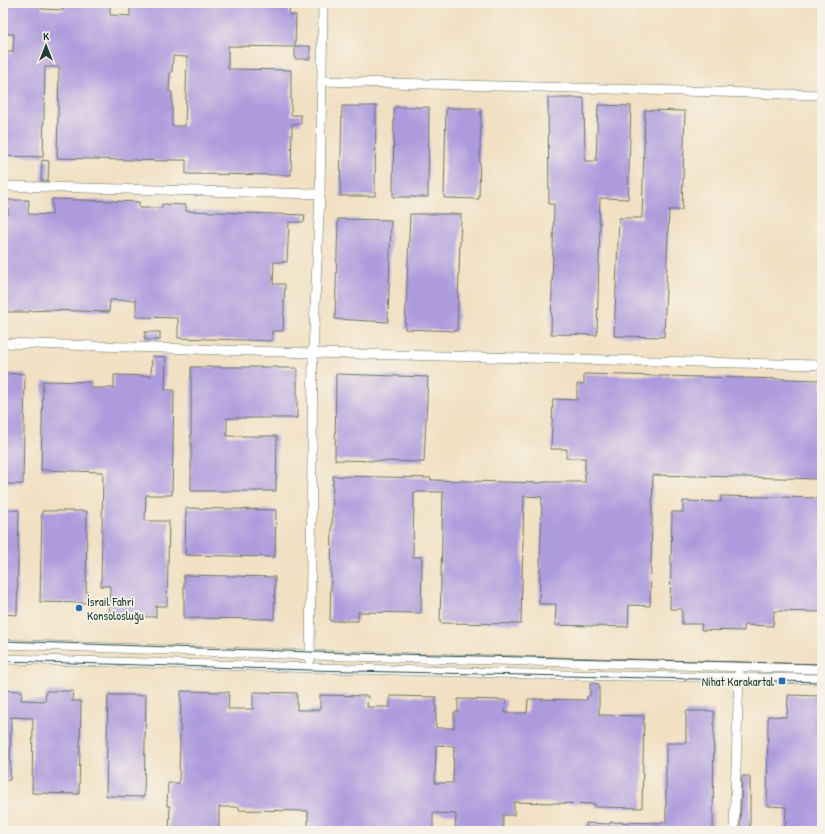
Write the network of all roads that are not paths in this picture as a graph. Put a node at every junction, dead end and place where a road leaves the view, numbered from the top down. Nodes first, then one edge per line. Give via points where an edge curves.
1 (323, 3) edge
2 (322, 81) junction
3 (822, 95) edge
4 (3, 186) edge
5 (320, 194) junction
6 (3, 343) edge
7 (313, 353) junction
8 (822, 365) edge
9 (3, 644) edge
10 (310, 655) junction
11 (3, 659) edge
12 (310, 667) junction
13 (739, 667) junction
14 (822, 669) edge
15 (739, 677) junction
16 (822, 679) edge
17 (734, 831) edge

1 - 2 street
2 - 3 street
2 - 5 street
4 - 5 street
5 - 7 street
6 - 7 street
7 - 8 street
7 - 10 street
9 - 10 street
10 - 12 street
10 - 13 street
11 - 12 street
12 - 15 street via 564,675
13 - 14 street
13 - 15 street
15 - 16 street
15 - 17 street

